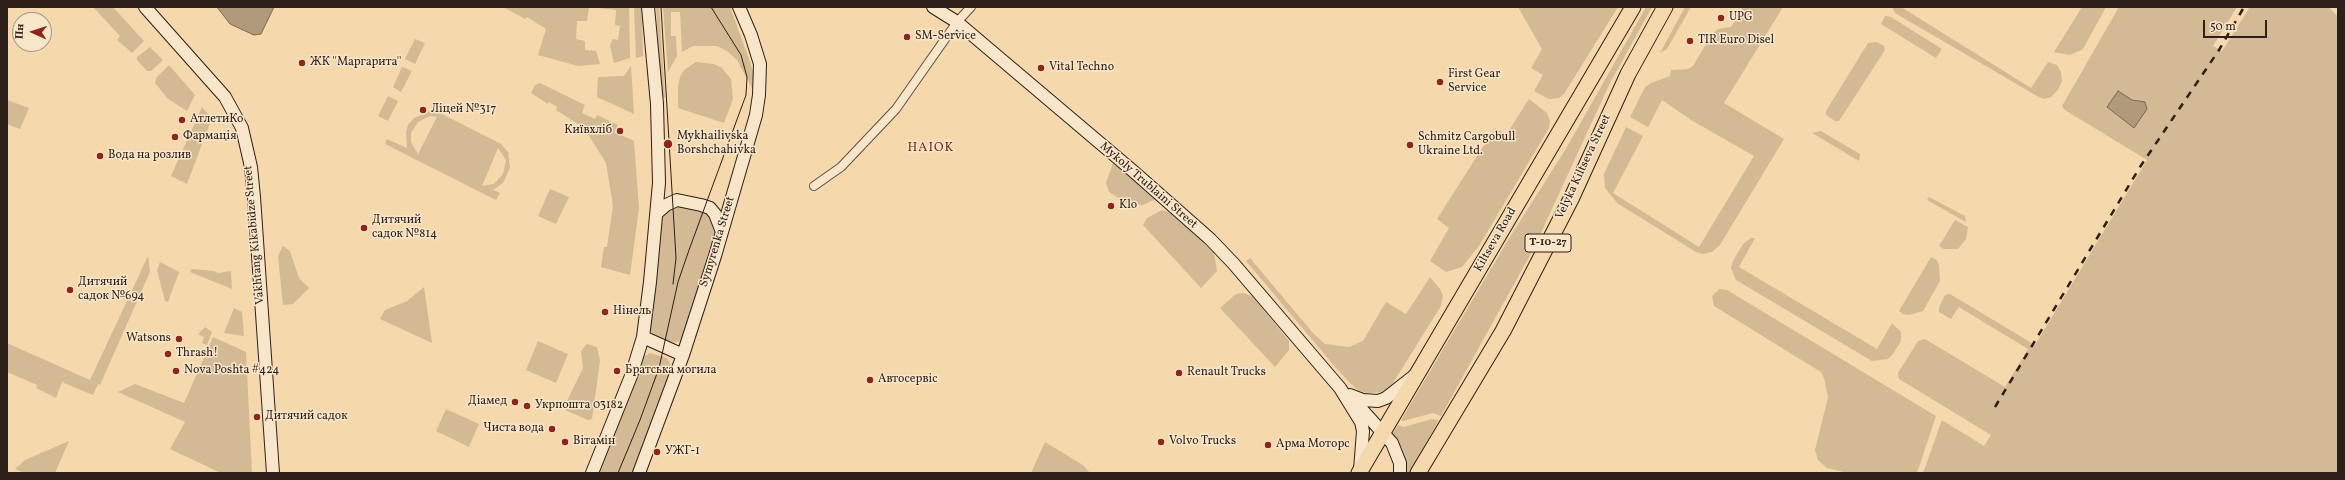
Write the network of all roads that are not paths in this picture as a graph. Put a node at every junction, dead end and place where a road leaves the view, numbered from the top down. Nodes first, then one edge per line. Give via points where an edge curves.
1 (145, 7) edge
2 (739, 7) edge
3 (933, 7) edge
4 (971, 7) edge
5 (1633, 7) edge
6 (1665, 7) edge
7 (649, 8) edge
8 (957, 22) junction
9 (814, 186) dead end
10 (658, 212) junction
11 (722, 232) junction
12 (643, 337) junction
13 (683, 355) junction
14 (1417, 374) junction
15 (1345, 392) junction
16 (1382, 433) junction
17 (1359, 472) edge
18 (273, 473) edge
19 (592, 473) edge
20 (639, 473) edge
21 (1400, 473) edge
22 (1418, 473) edge

1 - 18 street, Vakhtang Kikabidze Street via 225,97 242,128 251,167 254,197
2 - 11 street, Symyrenka Street via 760,64 759,95 753,125
3 - 8 street, Mykoly Trublaini Street
4 - 8 street
5 - 14 highway, Kiltseva Road
6 - 22 highway, Velyka Kiltseva Street / Т-10-27 via 1625,80 1572,197 1506,324
7 - 10 street via 658,134
8 - 9 street via 896,109 841,166
8 - 15 street, Mykoly Trublaini Street via 1133,170 1210,239
10 - 11 street via 673,201 696,203 713,211
10 - 12 street
11 - 13 street, Symyrenka Street
12 - 13 street
12 - 19 street via 631,376
13 - 20 street, Symyrenka Street
14 - 15 street via 1386,398 1378,401 1363,400
14 - 16 highway, Kiltseva Road
15 - 16 street
15 - 17 street, Mykoly Trublaini Street via 1363,431
16 - 17 highway, Kiltseva Road
16 - 21 street via 1392,443 1397,454

